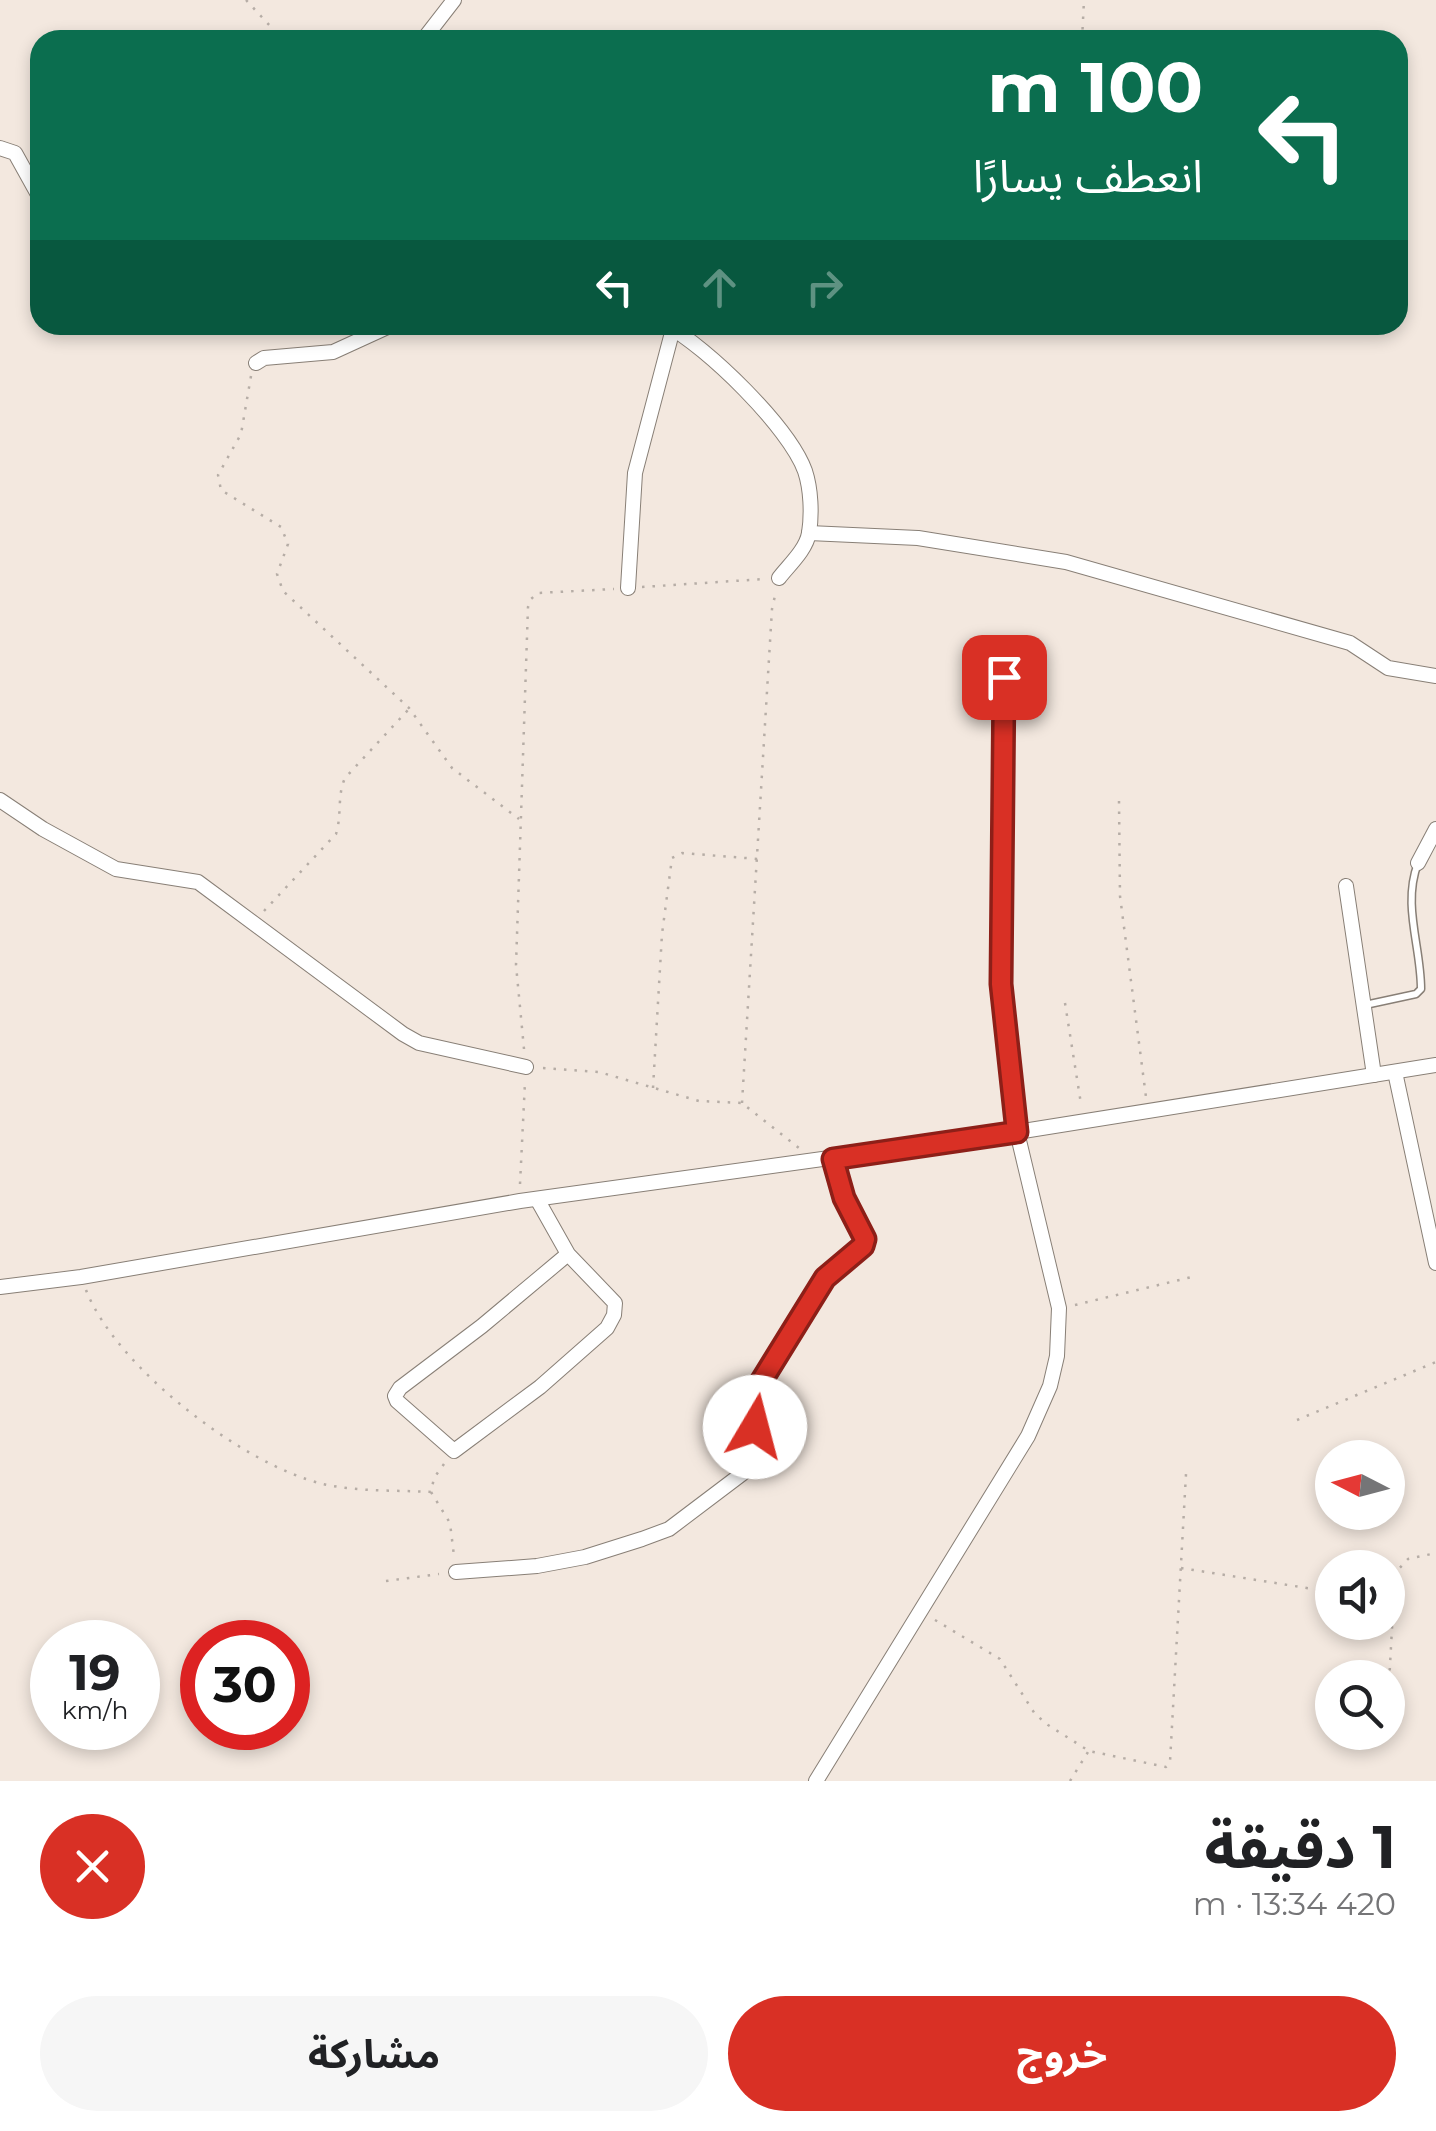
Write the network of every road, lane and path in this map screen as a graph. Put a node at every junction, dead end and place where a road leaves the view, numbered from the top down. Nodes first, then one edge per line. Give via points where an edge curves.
1 (246, 0) edge
2 (454, 0) edge
3 (1084, 0) edge
4 (274, 30) edge
5 (432, 30) edge
6 (1082, 30) edge
7 (0, 148) edge
8 (30, 180) edge
9 (370, 335) edge
10 (669, 335) edge
11 (682, 335) edge
12 (256, 363) joint
13 (809, 532) junction
14 (779, 578) junction
15 (628, 588) junction
16 (1436, 676) edge
17 (1004, 677) dead end
18 (409, 708) junction
19 (0, 800) edge
20 (1120, 801) dead end
21 (520, 820) junction
22 (1436, 829) edge
23 (758, 859) junction
24 (1418, 863) joint
25 (1346, 886) dead end
26 (252, 923) junction
27 (1065, 1003) dead end
28 (1364, 1005) junction
29 (1436, 1065) edge
30 (526, 1067) junction
31 (1395, 1072) junction
32 (1374, 1075) junction
33 (652, 1088) junction
34 (742, 1103) junction
35 (1148, 1109) junction
36 (1084, 1120) junction
37 (1017, 1132) junction
38 (833, 1159) junction
39 (812, 1162) junction
40 (536, 1199) junction
41 (520, 1201) junction
42 (568, 1254) junction
43 (1436, 1263) edge
44 (1196, 1276) dead end
45 (81, 1277) junction
46 (0, 1287) edge
47 (1059, 1308) junction
48 (1436, 1362) edge
49 (1297, 1420) dead end
50 (454, 1452) junction
51 (1186, 1474) dead end
52 (431, 1492) junction
53 (1436, 1554) edge
54 (1180, 1567) junction
55 (456, 1572) junction
56 (386, 1581) dead end
57 (1315, 1589) edge
58 (921, 1612) junction
59 (1391, 1660) edge
60 (1089, 1751) junction
61 (816, 1781) edge
62 (1070, 1781) edge

1 - 4 path
2 - 5 street
3 - 6 path
7 - 8 street via 15,153
9 - 12 street via 333,352
10 - 15 street via 635,473
11 - 13 street via 789,443 810,496
12 - 18 path via 241,434 218,482 231,499 281,528 288,544 276,574 283,591
13 - 14 street
13 - 16 street via 918,538 1066,562 1350,643 1402,673
14 - 15 path
14 - 23 path
15 - 21 path via 530,599
17 - 37 street via 1001,984
18 - 21 path via 452,768
18 - 26 path via 345,778 336,834
19 - 26 street via 116,869 198,882
20 - 35 path via 1120,896
21 - 30 path via 516,965
22 - 24 street
23 - 33 path via 682,853 672,858
23 - 34 path
24 - 28 lane via 1411,888 1421,989
25 - 28 street
26 - 30 street via 420,1043
27 - 36 path
28 - 32 street
29 - 31 street
30 - 33 path via 599,1072
30 - 41 path
31 - 32 street
31 - 43 street
32 - 35 street
33 - 34 path via 699,1101
34 - 39 path
35 - 36 street
36 - 37 street
37 - 38 street
37 - 47 street
38 - 39 street
38 - 55 street via 865,1239 825,1278 752,1398 760,1456 752,1467 669,1529 569,1560
39 - 40 street
40 - 41 street
40 - 42 street
41 - 45 street
42 - 50 street via 615,1302 607,1328
42 - 50 street via 395,1396
44 - 47 path
45 - 46 street
45 - 52 path via 114,1341 247,1453 325,1484
47 - 58 street via 1050,1386 1028,1436
48 - 49 path
50 - 52 path
51 - 54 path
52 - 55 path via 450,1522
53 - 59 path via 1408,1558 1396,1573
54 - 57 path
54 - 60 path via 1170,1762 1159,1768
55 - 56 path
58 - 60 path via 1000,1658 1035,1714
58 - 61 street
60 - 62 path

